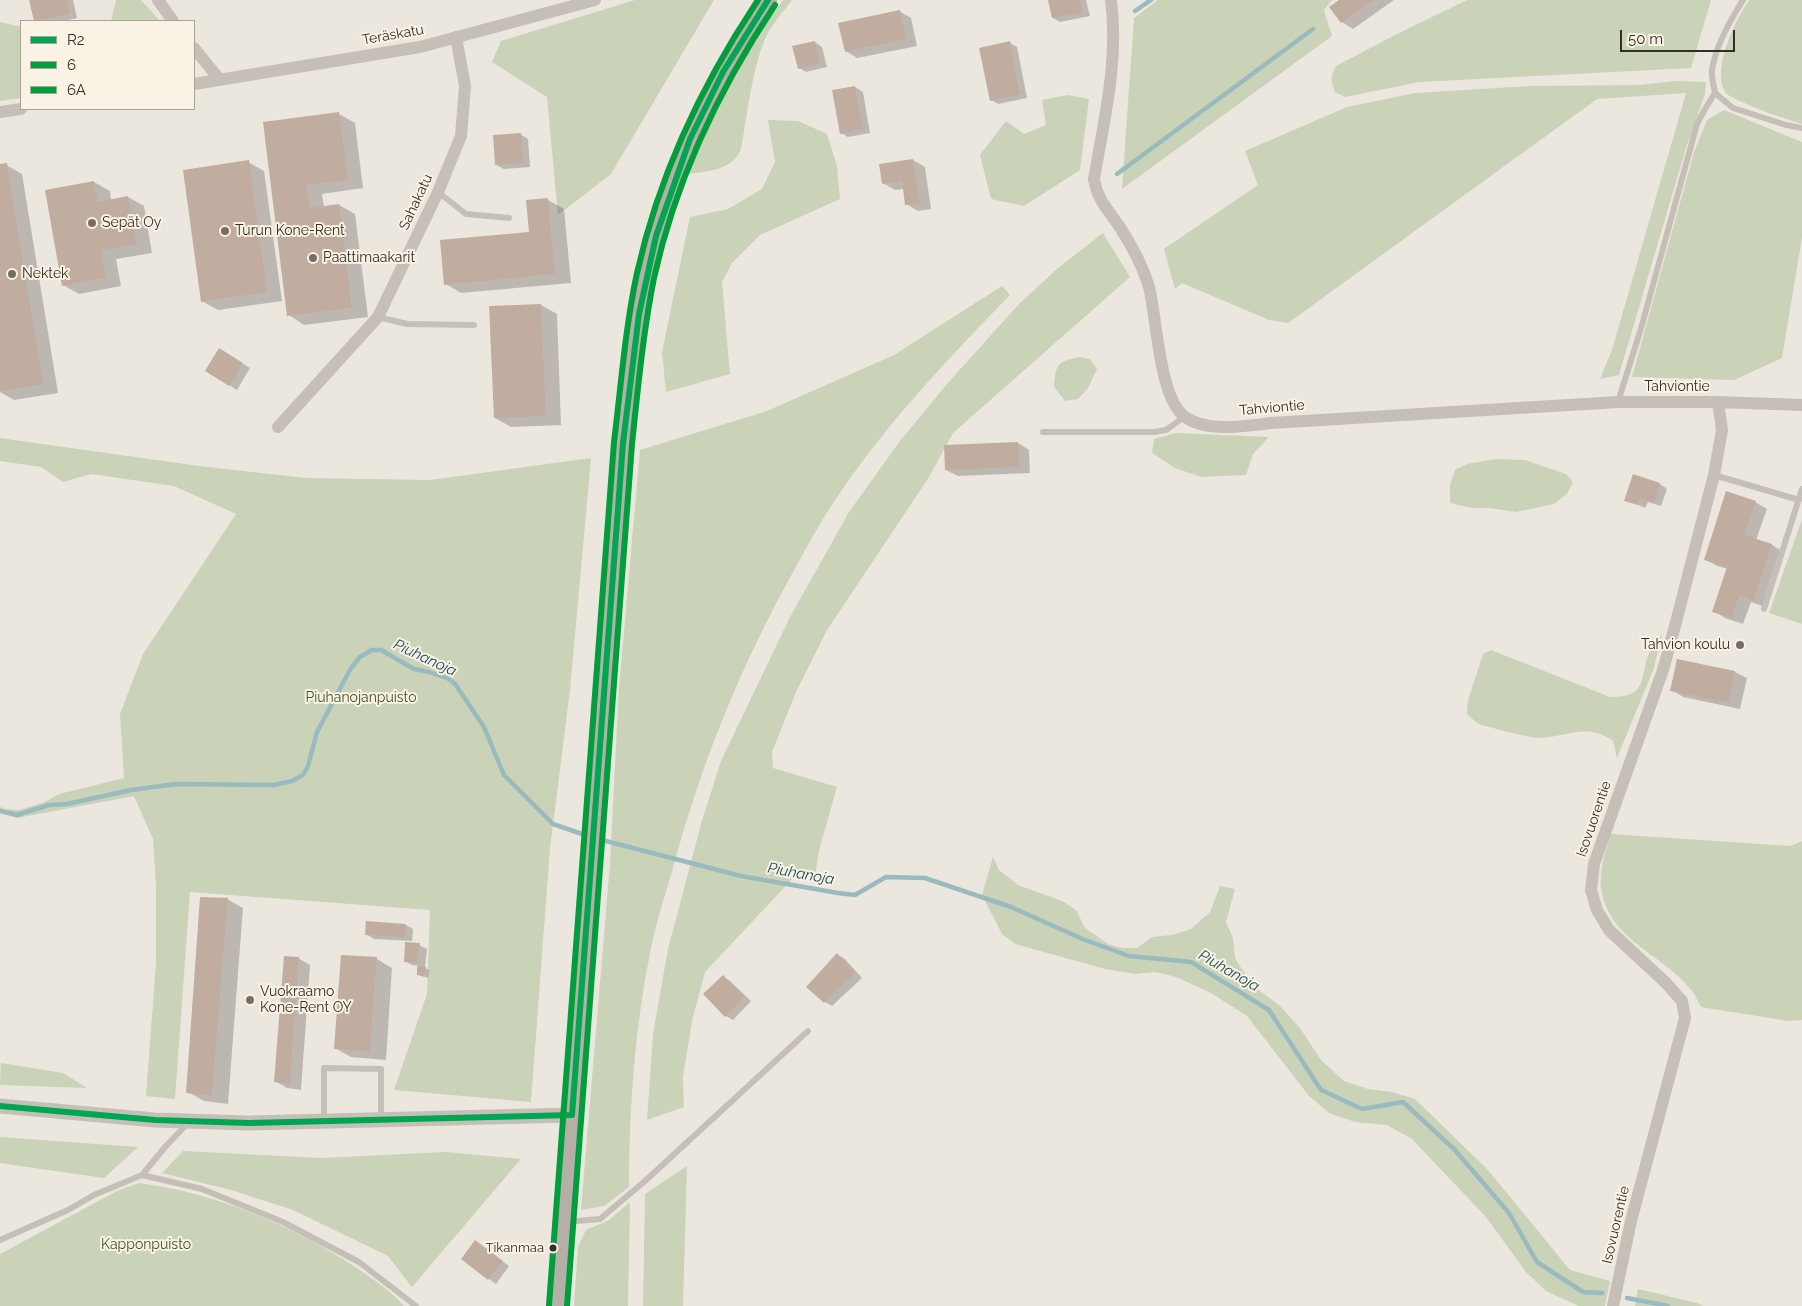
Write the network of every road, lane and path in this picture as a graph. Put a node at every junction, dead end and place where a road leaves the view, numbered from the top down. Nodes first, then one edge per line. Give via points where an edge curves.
1 (158, 0) edge
2 (595, 0) edge
3 (768, 0) edge
4 (1111, 0) edge
5 (1743, 0) edge
6 (172, 20) edge
7 (456, 37) junction
8 (195, 49) edge
9 (220, 80) junction
10 (195, 84) edge
11 (1715, 93) junction
12 (20, 109) edge
13 (0, 112) edge
14 (1802, 128) edge
15 (438, 192) junction
16 (509, 218) dead end
17 (378, 317) junction
18 (474, 325) dead end
19 (1618, 402) junction
20 (1718, 402) junction
21 (1802, 405) edge
22 (1184, 417) junction
23 (278, 427) dead end
24 (1043, 432) dead end
25 (1714, 475) junction
26 (1802, 488) edge
27 (1799, 500) junction
28 (1764, 609) dead end
29 (808, 1031) dead end
30 (0, 1106) edge
31 (572, 1115) junction
32 (192, 1120) junction
33 (381, 1120) junction
34 (324, 1121) junction
35 (142, 1175) junction
36 (564, 1222) junction
37 (0, 1240) edge
38 (416, 1306) edge
39 (558, 1306) edge
40 (1613, 1306) edge

1 - 6 street
2 - 7 street, Teräskatu
3 - 31 main road via 723,72 690,138 664,210 639,314 623,444
4 - 22 street via 1114,47 1095,187 1135,252 1148,286 1165,382
5 - 11 lane via 1716,54 1712,71
7 - 9 street, Teräskatu via 420,47
7 - 15 street, Sahakatu via 465,86 461,136
8 - 9 street
9 - 10 street, Teräskatu
11 - 14 lane via 1733,108
11 - 19 lane via 1697,124
12 - 13 street
15 - 16 lane via 466,214
15 - 17 street, Sahakatu
17 - 18 lane via 407,324
17 - 23 street, Sahakatu
19 - 20 street, Tahviontie
19 - 22 street, Tahviontie via 1236,427 1207,425
20 - 21 street, Tahviontie
20 - 25 street, Isovuorentie via 1722,430
22 - 24 lane via 1166,430 1154,432
25 - 27 lane
25 - 40 street, Isovuorentie via 1663,670 1594,864 1592,890 1597,910 1609,930 1682,1001 1685,1018 1631,1221
26 - 27 lane
27 - 28 lane
29 - 36 lane via 600,1219
30 - 32 street via 155,1120
31 - 33 street
31 - 36 main road
32 - 34 street via 248,1123
32 - 35 lane
33 - 34 street
33 - 34 lane via 381,1069 324,1068
35 - 37 lane
35 - 38 lane via 202,1190 283,1222 359,1262
36 - 39 main road

